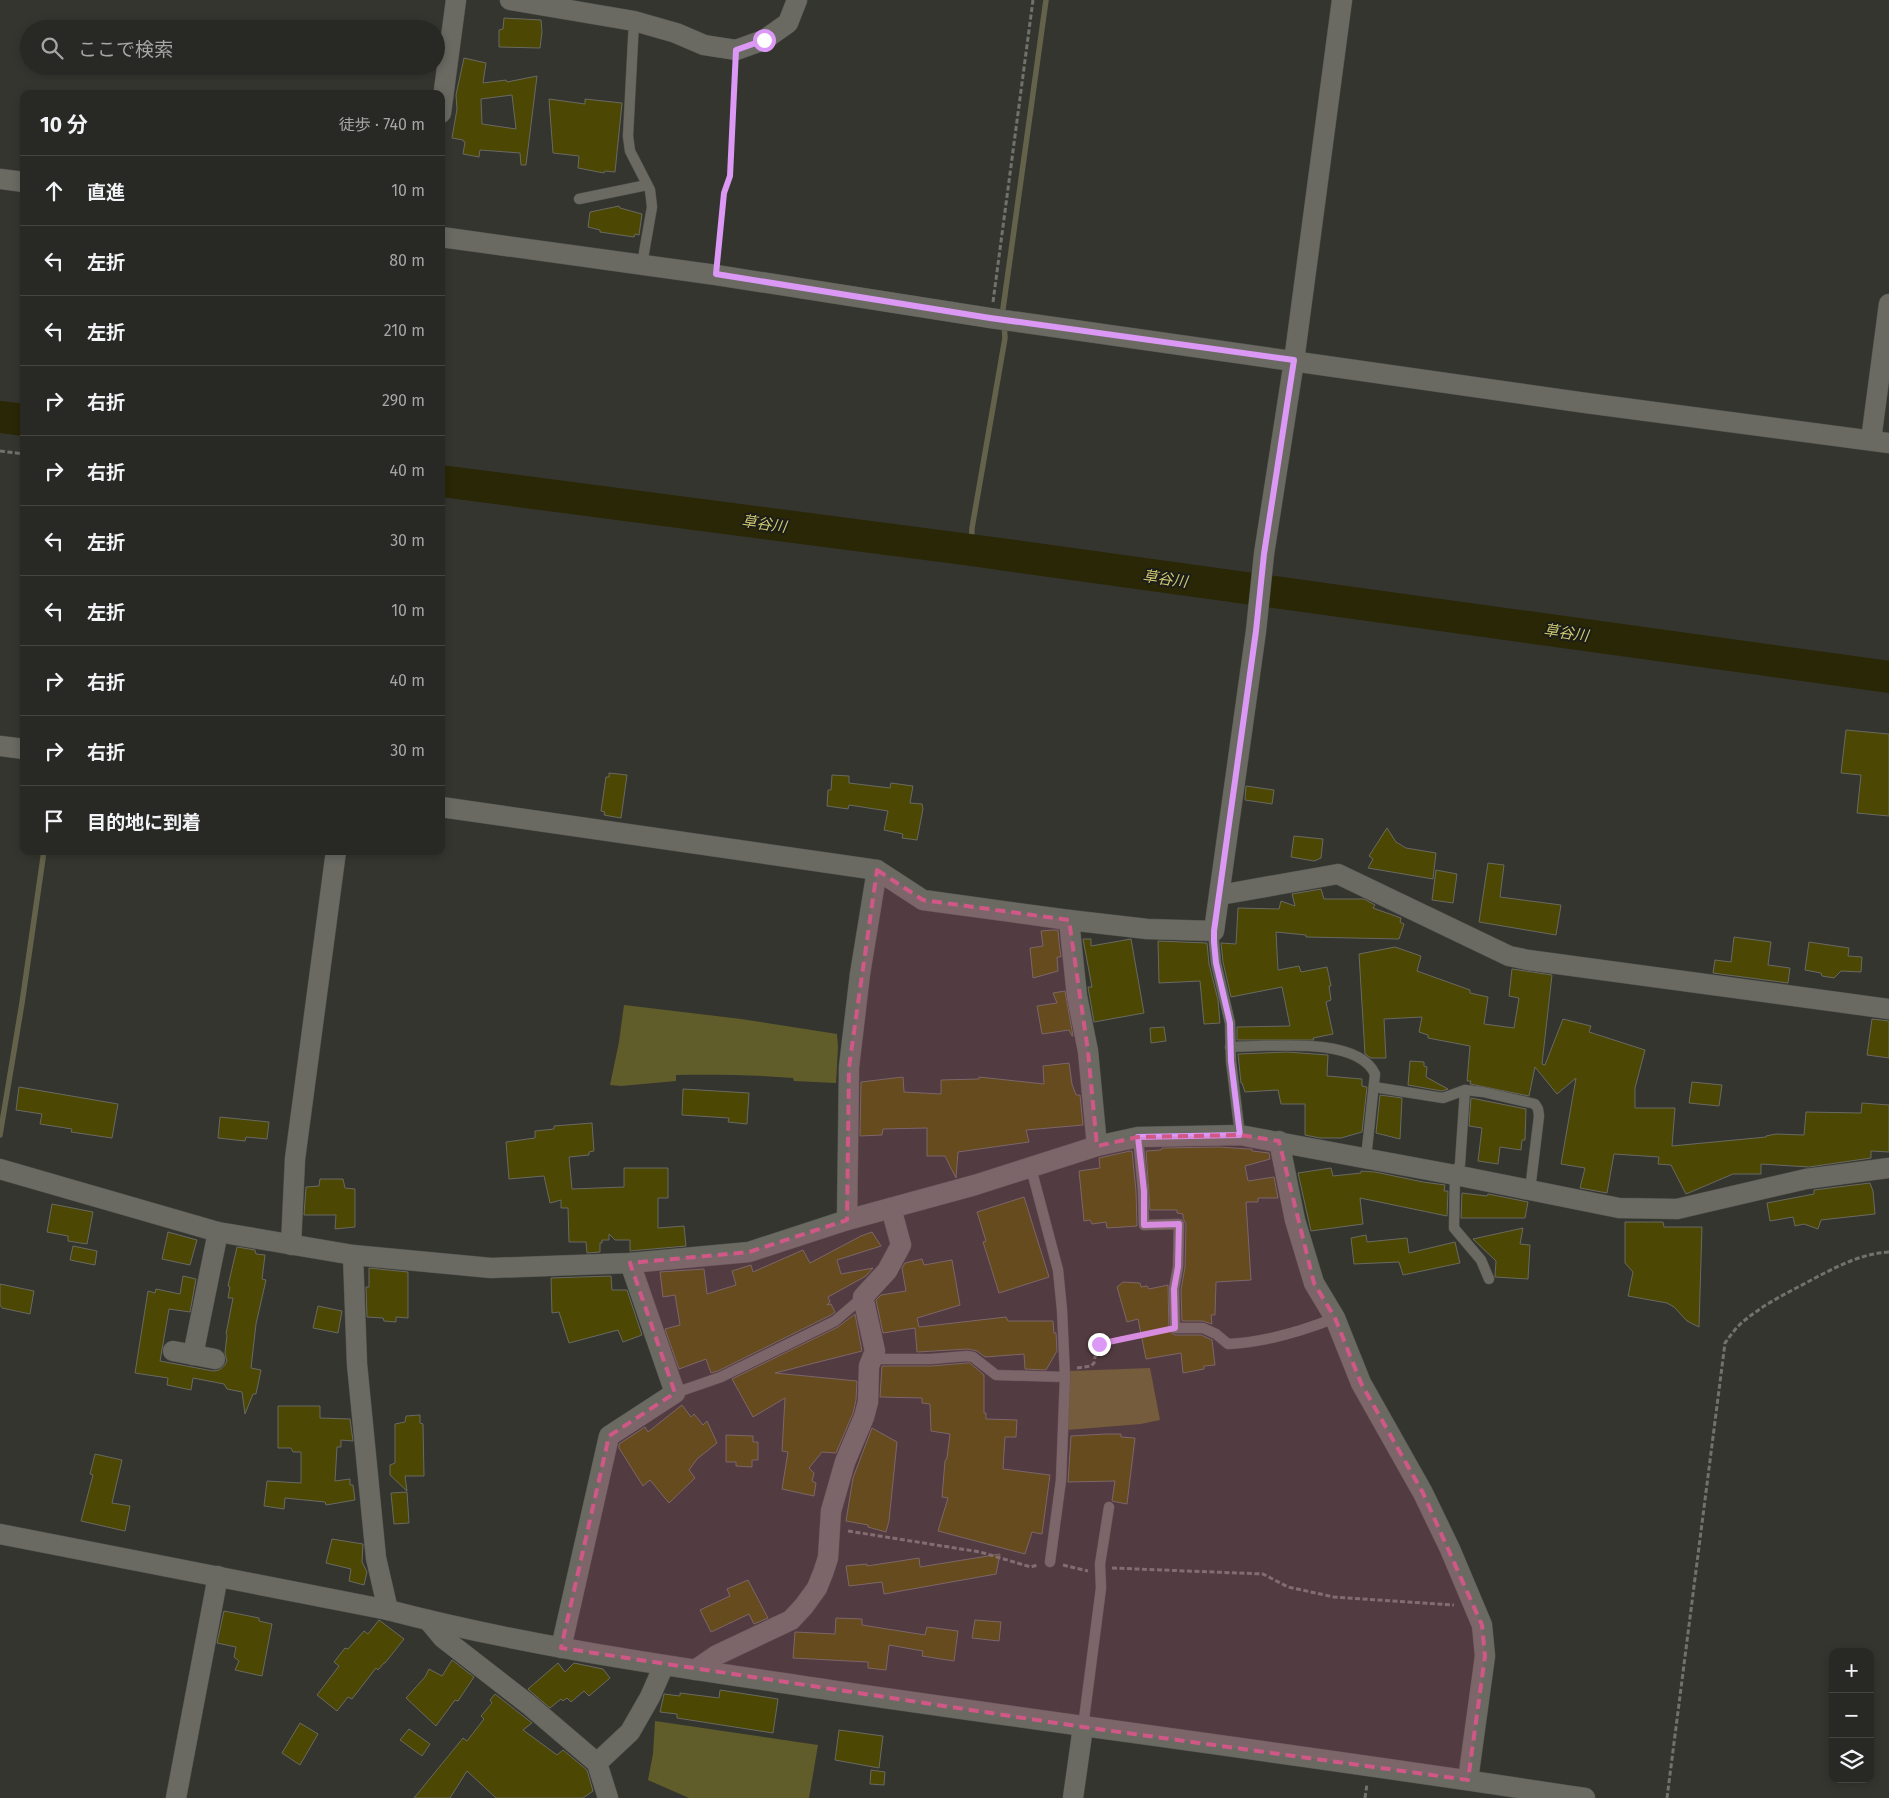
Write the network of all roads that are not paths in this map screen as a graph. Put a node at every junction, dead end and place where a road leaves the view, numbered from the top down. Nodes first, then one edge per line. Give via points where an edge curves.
1 (456, 0) edge
2 (510, 0) edge
3 (797, 0) edge
4 (1342, 0) edge
5 (634, 21) junction
6 (444, 90) edge
7 (0, 179) edge
8 (20, 182) edge
9 (647, 184) junction
10 (579, 199) dead end
11 (445, 238) edge
12 (642, 264) junction
13 (1889, 304) edge
14 (1294, 360) junction
15 (1880, 441) edge
16 (0, 746) edge
17 (20, 748) edge
18 (445, 807) edge
19 (335, 855) edge
20 (877, 870) junction
21 (1220, 895) junction
22 (1069, 920) junction
23 (1214, 931) junction
24 (1889, 1009) edge
25 (1230, 1047) junction
26 (1374, 1087) junction
27 (1465, 1090) junction
28 (1240, 1135) junction
29 (1138, 1137) junction
30 (1279, 1141) junction
31 (1097, 1146) junction
32 (1366, 1158) junction
33 (1031, 1168) junction
34 (1889, 1168) edge
35 (0, 1169) edge
36 (1456, 1175) junction
37 (1530, 1190) junction
38 (891, 1208) junction
39 (847, 1220) junction
40 (218, 1232) junction
41 (291, 1245) junction
42 (353, 1255) junction
43 (630, 1263) junction
44 (1489, 1279) dead end
45 (863, 1297) junction
46 (1335, 1318) junction
47 (173, 1351) dead end
48 (194, 1355) junction
49 (871, 1358) junction
50 (215, 1359) dead end
51 (1064, 1373) junction
52 (675, 1394) junction
53 (1109, 1507) dead end
54 (0, 1534) edge
55 (1050, 1562) road end
56 (218, 1576) junction
57 (388, 1610) junction
58 (428, 1620) junction
59 (561, 1648) junction
60 (664, 1665) junction
61 (695, 1670) junction
62 (1083, 1727) junction
63 (597, 1762) junction
64 (1468, 1780) junction
65 (176, 1798) edge
66 (608, 1798) edge
67 (1073, 1798) edge
68 (1585, 1798) edge

1 - 6 street
2 - 5 street
3 - 5 street via 788,23 764,40 736,50 704,45
4 - 14 street
5 - 9 lane via 628,136 630,151
7 - 8 street
9 - 10 lane
9 - 12 lane via 652,207
11 - 12 street
12 - 14 street via 990,318
13 - 15 street
14 - 15 street via 1586,403
14 - 21 street via 1264,554
16 - 17 street
18 - 20 street
19 - 41 street via 295,1159
20 - 22 street via 923,900
20 - 39 street via 848,1067
21 - 23 street
21 - 24 street via 1338,874 1509,956
22 - 23 street via 1148,929
22 - 31 street via 1077,996 1088,1051
23 - 25 lane via 1216,963 1230,1023
25 - 26 lane via 1319,1045 1348,1053 1372,1068 1376,1074
25 - 28 lane
26 - 27 lane via 1443,1098
26 - 32 lane
27 - 36 lane via 1462,1149
27 - 37 lane via 1535,1104 1538,1109
28 - 29 street
28 - 30 street
29 - 31 street
29 - 46 lane via 1144,1225 1179,1224 1175,1328 1203,1328 1228,1344 1245,1343 1308,1329
30 - 32 street
30 - 46 street via 1314,1283
31 - 33 street
32 - 36 street
33 - 38 street
33 - 51 lane via 1058,1270
34 - 37 street via 1806,1179 1677,1209 1619,1208
35 - 40 street
36 - 37 street
36 - 44 lane via 1454,1228 1480,1260
38 - 39 street
38 - 45 street via 901,1244 887,1271
39 - 43 street via 749,1252
40 - 41 street
40 - 48 street
41 - 42 street
42 - 43 street via 491,1268
42 - 57 street via 357,1364 376,1558
43 - 52 street
45 - 49 street via 875,1351
45 - 52 lane via 835,1320 721,1377
46 - 64 street via 1361,1383 1423,1493 1482,1624 1485,1656
47 - 48 street
48 - 50 street
49 - 51 lane via 967,1356 974,1357 996,1375
49 - 61 street via 868,1402 845,1462 832,1511 828,1558 817,1588 791,1620 717,1655
51 - 55 lane via 1060,1490
52 - 59 street via 609,1436
53 - 62 lane
54 - 56 street
56 - 57 street
56 - 65 street
57 - 58 street
58 - 59 street
58 - 63 street via 443,1638
59 - 60 street
60 - 61 street
60 - 63 street via 630,1732
61 - 62 street
62 - 64 street
62 - 67 street
63 - 66 street
64 - 68 street

